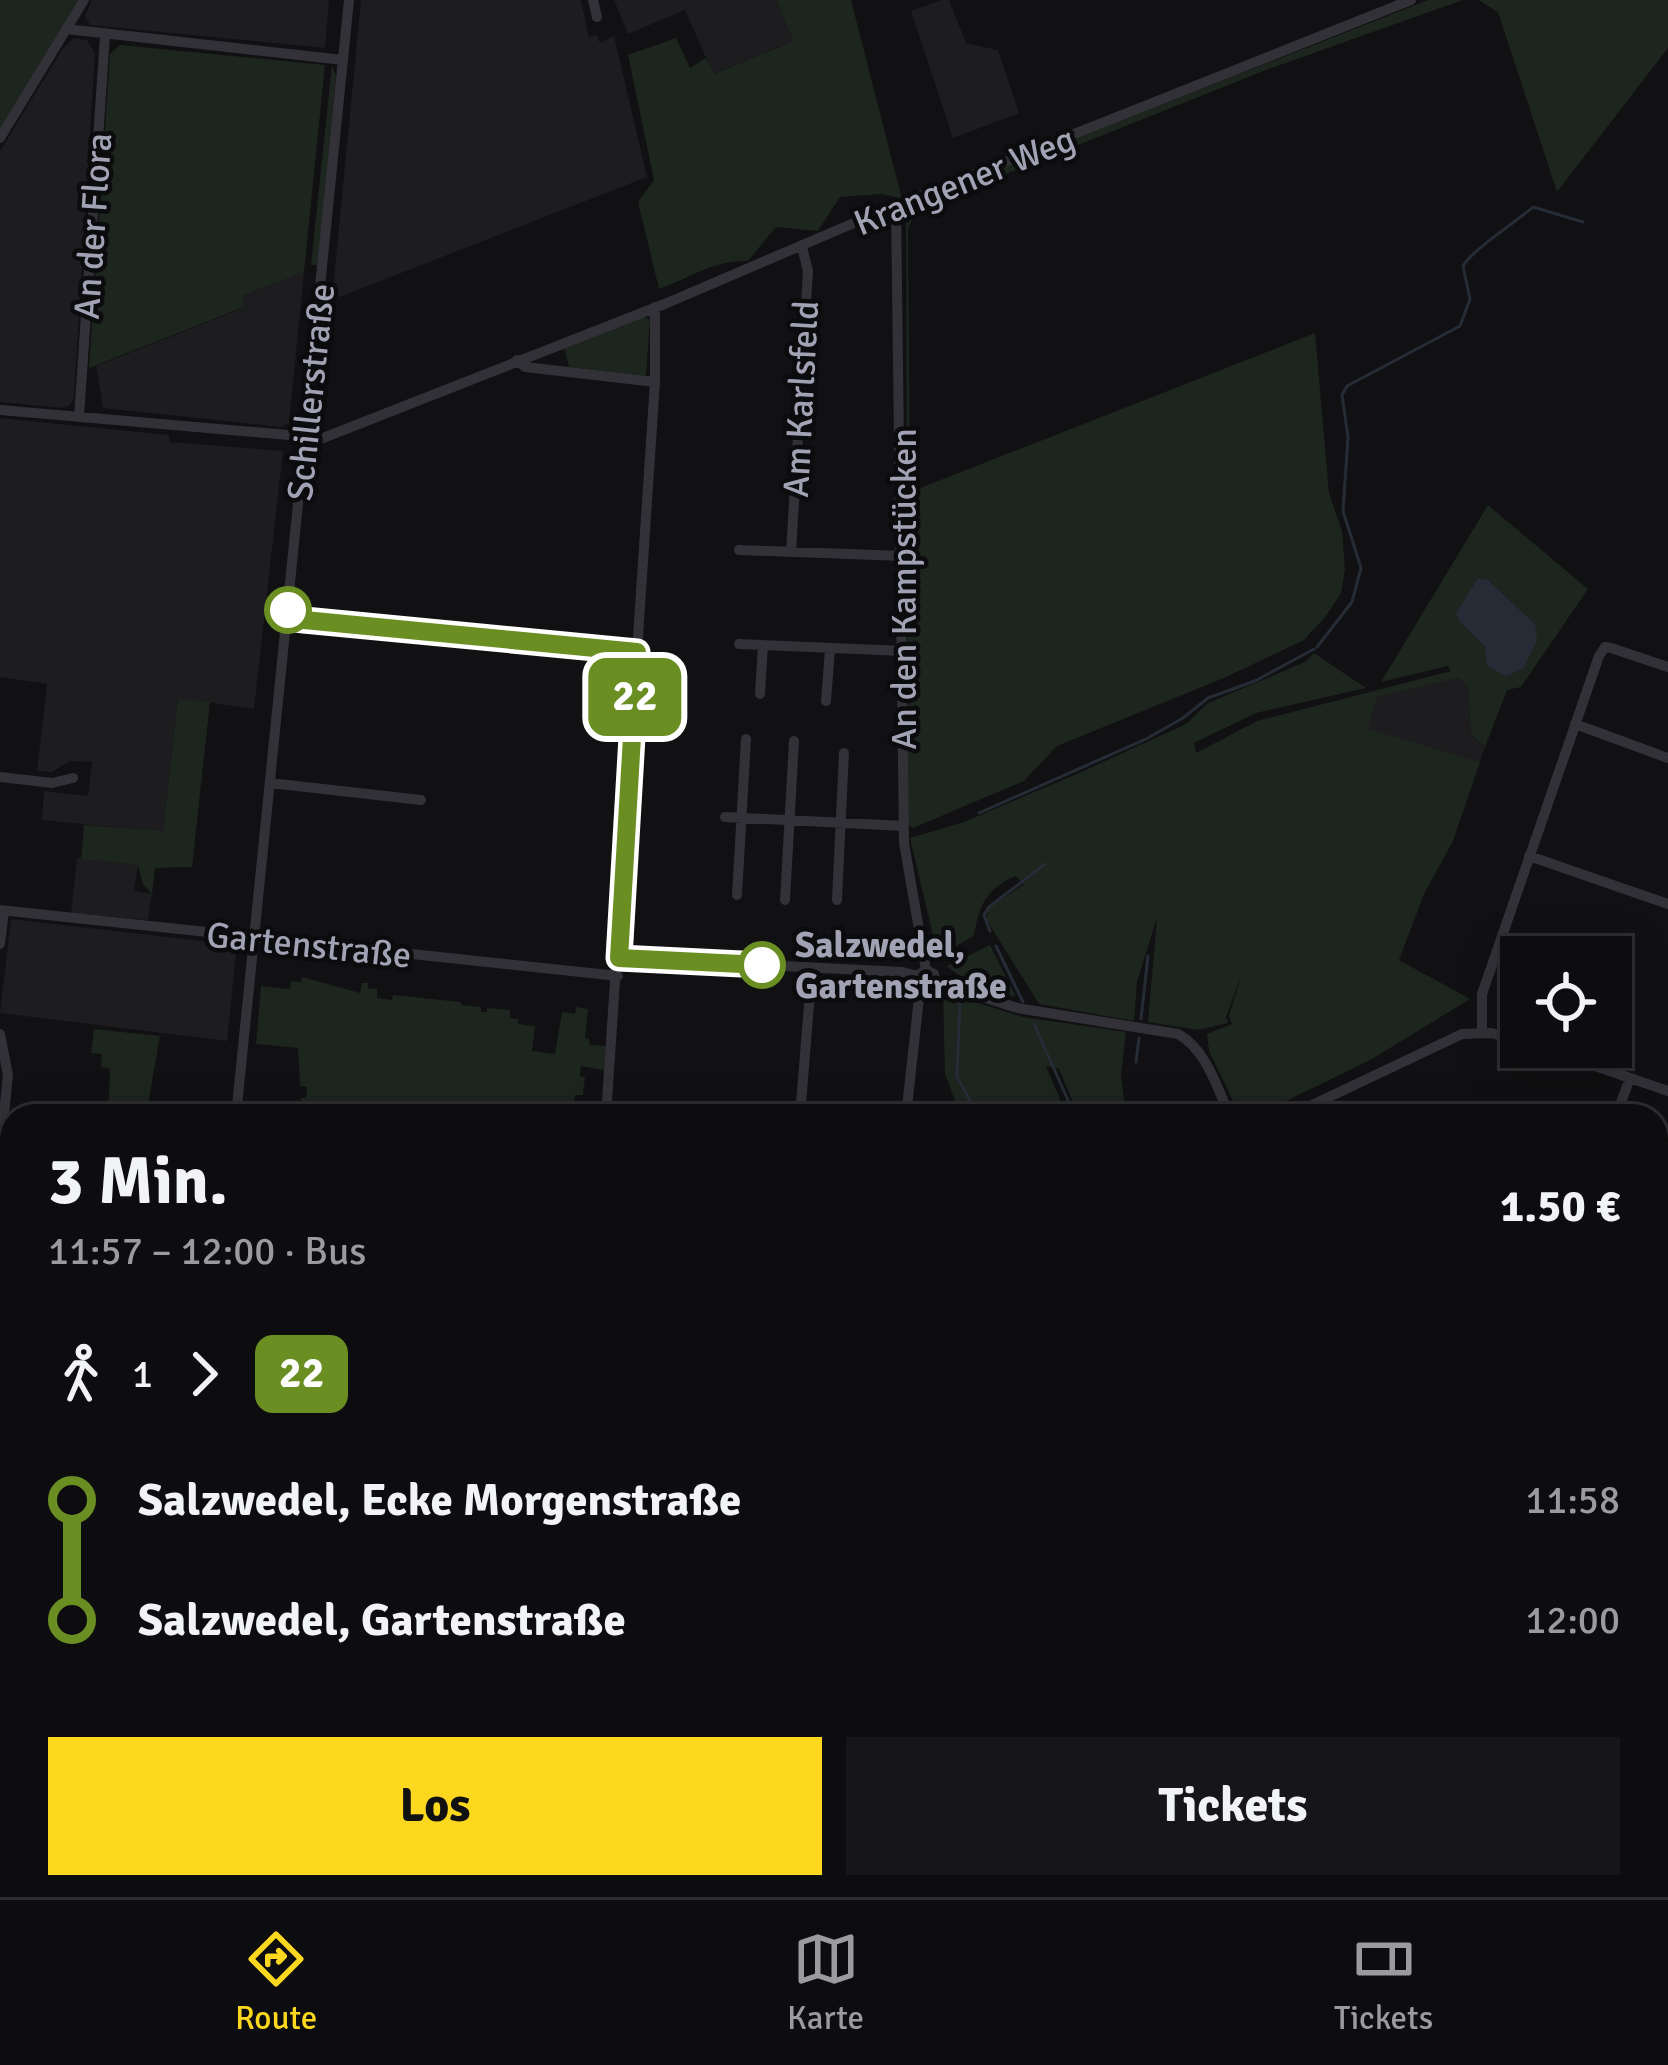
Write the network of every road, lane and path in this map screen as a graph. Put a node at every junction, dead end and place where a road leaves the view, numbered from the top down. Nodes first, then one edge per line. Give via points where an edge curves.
1 (84, 0) edge
2 (349, 0) edge
3 (593, 0) edge
4 (1411, 0) edge
5 (597, 17) dead end
6 (66, 29) junction
7 (105, 35) junction
8 (343, 59) junction
9 (0, 138) edge
10 (896, 205) junction
11 (802, 247) junction
12 (655, 307) junction
13 (517, 360) junction
14 (655, 382) junction
15 (0, 410) edge
16 (79, 417) junction
17 (305, 439) junction
18 (739, 550) dead end
19 (791, 552) junction
20 (902, 556) junction
21 (287, 618) junction
22 (740, 644) dead end
23 (763, 645) junction
24 (830, 649) junction
25 (903, 651) junction
26 (637, 652) junction
27 (1668, 667) edge
28 (760, 694) dead end
29 (826, 701) dead end
30 (1575, 724) junction
31 (746, 739) dead end
32 (794, 741) dead end
33 (844, 753) dead end
34 (1668, 758) edge
35 (0, 777) edge
36 (73, 778) dead end
37 (270, 783) junction
38 (421, 800) dead end
39 (725, 817) dead end
40 (742, 819) junction
41 (788, 821) junction
42 (840, 824) junction
43 (904, 826) junction
44 (1529, 856) junction
45 (737, 896) dead end
46 (785, 900) dead end
47 (837, 900) dead end
48 (1668, 904) edge
49 (2, 910) edge
50 (254, 939) junction
51 (0, 944) edge
52 (619, 958) junction
53 (812, 968) junction
54 (618, 976) junction
55 (921, 978) junction
56 (1482, 1032) junction
57 (0, 1034) edge
58 (1500, 1036) edge
59 (1601, 1068) edge
60 (1630, 1078) junction
61 (1668, 1091) edge
62 (5, 1104) edge
63 (237, 1104) edge
64 (607, 1104) edge
65 (801, 1104) edge
66 (907, 1104) edge
67 (1224, 1104) edge
68 (1313, 1104) edge
69 (1620, 1104) edge

1 - 6 street
2 - 8 street, Schillerstraße
3 - 5 street
4 - 10 street, Krangener Weg
6 - 7 street
6 - 9 street
7 - 8 street
7 - 16 street, An der Flora
8 - 17 street, Schillerstraße
10 - 11 street, Krangener Weg
10 - 20 street, An den Kampstücken
11 - 12 street, Krangener Weg
11 - 19 street, Am Karlsfeld via 808,271
12 - 13 street, Krangener Weg
12 - 14 street
13 - 14 street
13 - 17 street, Krangener Weg
14 - 26 street
15 - 16 street
16 - 17 street
17 - 21 street, Schillerstraße
18 - 19 street
19 - 20 street
20 - 25 street, An den Kampstücken
21 - 26 street
21 - 37 street, Schillerstraße
22 - 23 street
23 - 24 street
23 - 28 street
24 - 25 street
24 - 29 street
25 - 43 street, An den Kampstücken
26 - 52 street
27 - 30 street via 1605,647
30 - 34 street
30 - 44 street
31 - 40 street
32 - 41 street
33 - 42 street
35 - 36 street
37 - 38 street
37 - 50 street, Schillerstraße
39 - 40 street
40 - 41 street
40 - 45 street
41 - 42 street
41 - 46 street
42 - 43 street
42 - 47 street
43 - 55 street, An den Kampstücken
44 - 48 street
44 - 56 street via 1482,994
49 - 50 street, Gartenstraße
49 - 51 street
50 - 54 street, Gartenstraße
50 - 63 street, Schillerstraße
52 - 53 street
52 - 54 street
53 - 55 street
53 - 65 street
54 - 64 street
55 - 66 street, An den Kampstücken
55 - 67 street via 932,989 937,982 1016,1008 1184,1037
56 - 58 street
56 - 68 street via 1448,1039
57 - 62 street
59 - 60 street
60 - 61 street
60 - 69 street

